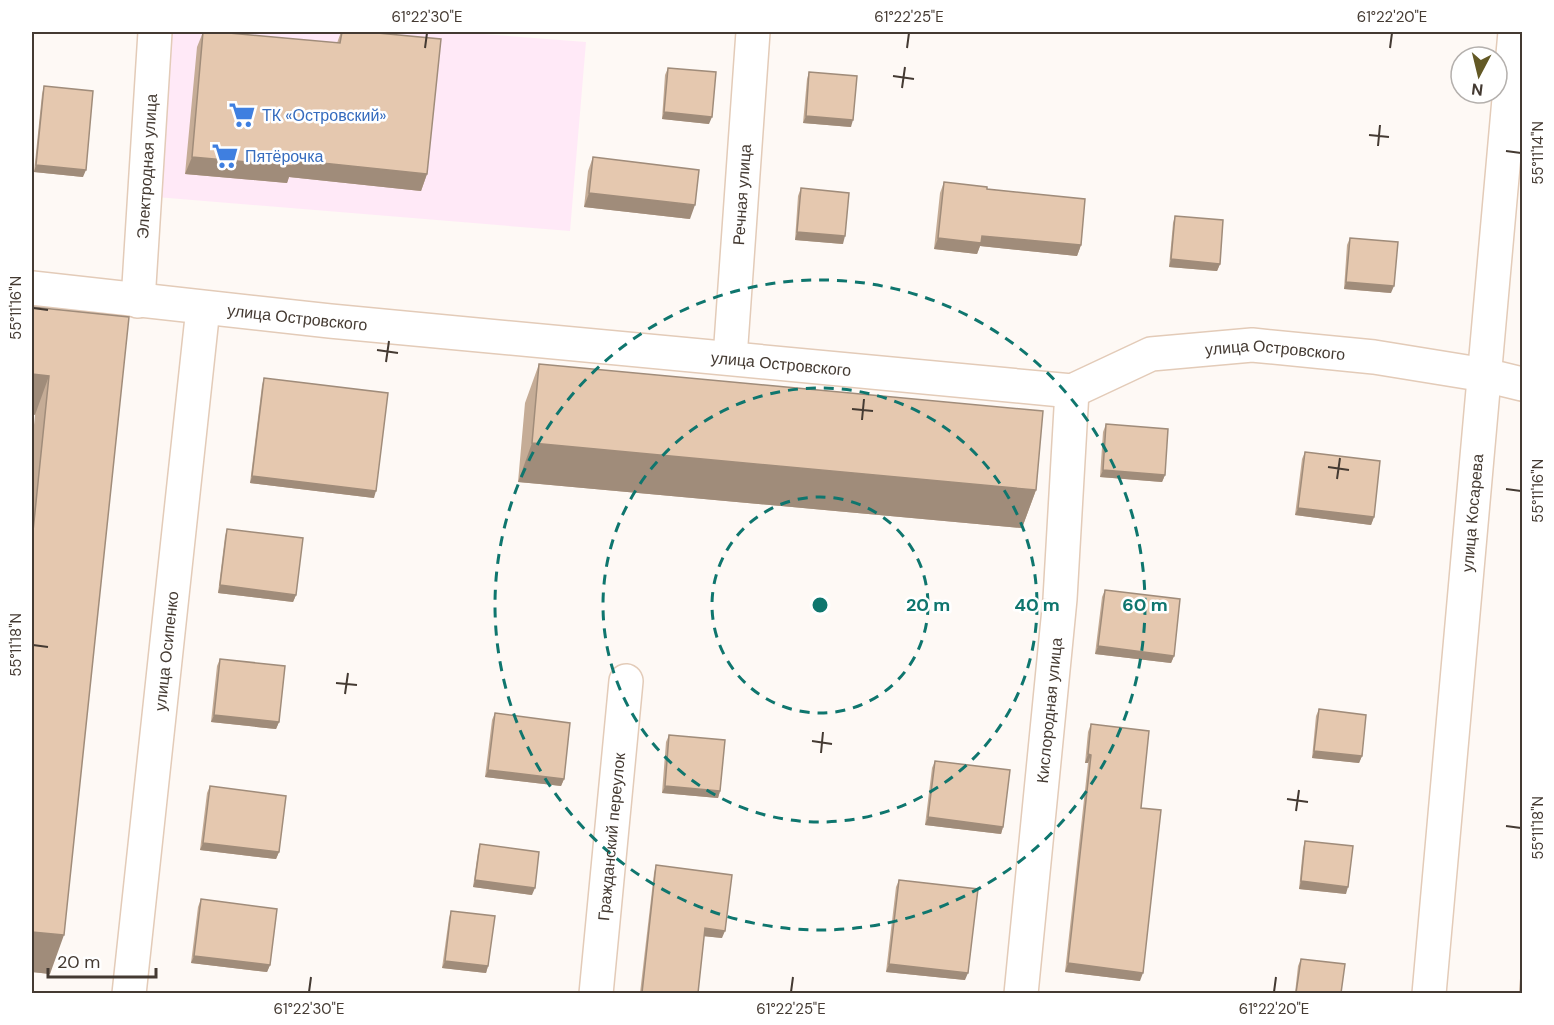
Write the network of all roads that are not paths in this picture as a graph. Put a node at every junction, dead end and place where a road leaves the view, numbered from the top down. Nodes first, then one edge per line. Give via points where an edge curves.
1 (155, 32) edge
2 (753, 32) edge
3 (1515, 32) edge
4 (32, 288) edge
5 (138, 301) junction
6 (203, 308) junction
7 (730, 358) junction
8 (1485, 375) junction
9 (1522, 384) edge
10 (1072, 391) junction
11 (626, 681) dead end
12 (129, 993) edge
13 (596, 993) edge
14 (1021, 993) edge
15 (1429, 993) edge

1 - 5 street, Электродная улица
2 - 7 street, Речная улица
3 - 8 street, улица Косарева
4 - 5 street, улица Островского
5 - 6 street, улица Островского
6 - 7 street, улица Островского
6 - 12 street, улица Осипенко
7 - 10 street, улица Островского
8 - 9 street, улица Островского
8 - 10 street, улица Островского via 1374,357 1252,345 1150,354
8 - 15 street, улица Косарева
10 - 14 street, Кислородная улица via 1060,599
11 - 13 street, Гражданский переулок

